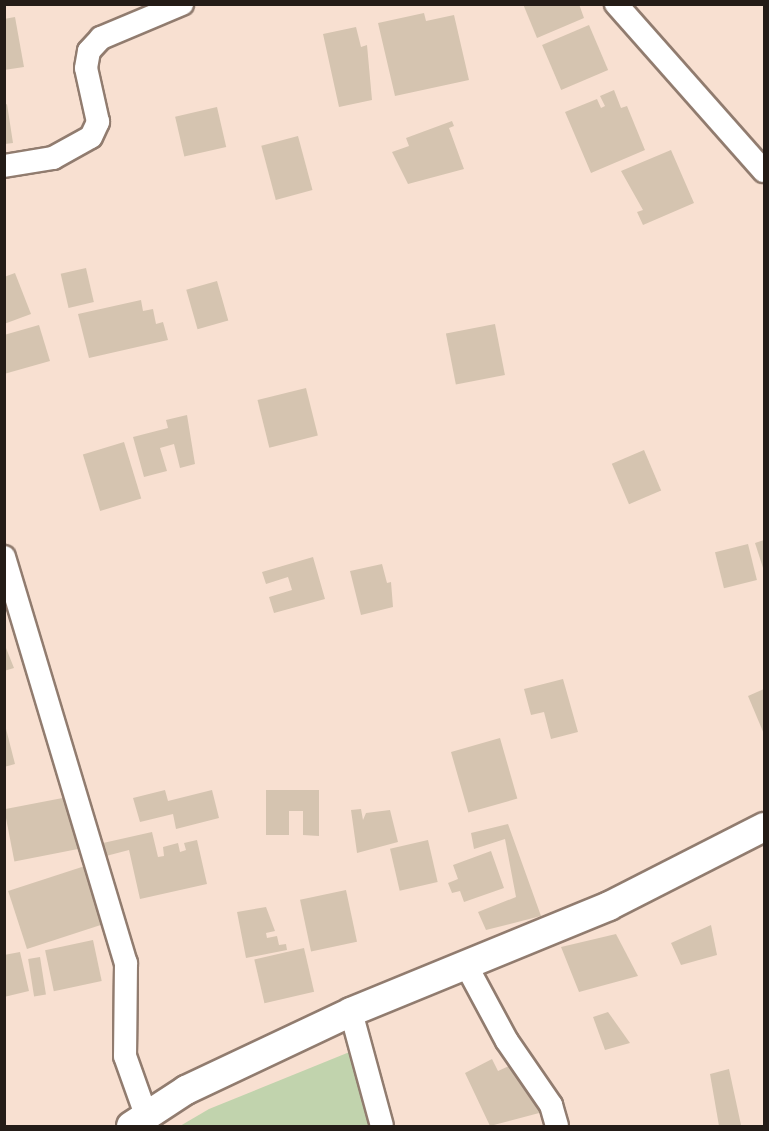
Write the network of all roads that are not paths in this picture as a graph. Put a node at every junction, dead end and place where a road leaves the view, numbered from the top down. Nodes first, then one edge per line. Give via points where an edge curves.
1 (182, 4) edge
2 (616, 4) edge
3 (4, 166) edge
4 (765, 171) edge
5 (4, 557) edge
6 (14, 631) edge
7 (765, 828) edge
8 (466, 965) junction
9 (351, 1012) junction
10 (139, 1121) edge
11 (382, 1126) edge
12 (557, 1126) edge

1 - 3 street via 101,38 89,51 86,68 98,122 91,137 53,158
2 - 4 street
5 - 6 street
6 - 10 street via 63,740 126,963 125,1056
7 - 8 street via 609,906
8 - 9 street
8 - 12 street via 507,1041 551,1105
9 - 10 street via 186,1090
9 - 11 street

